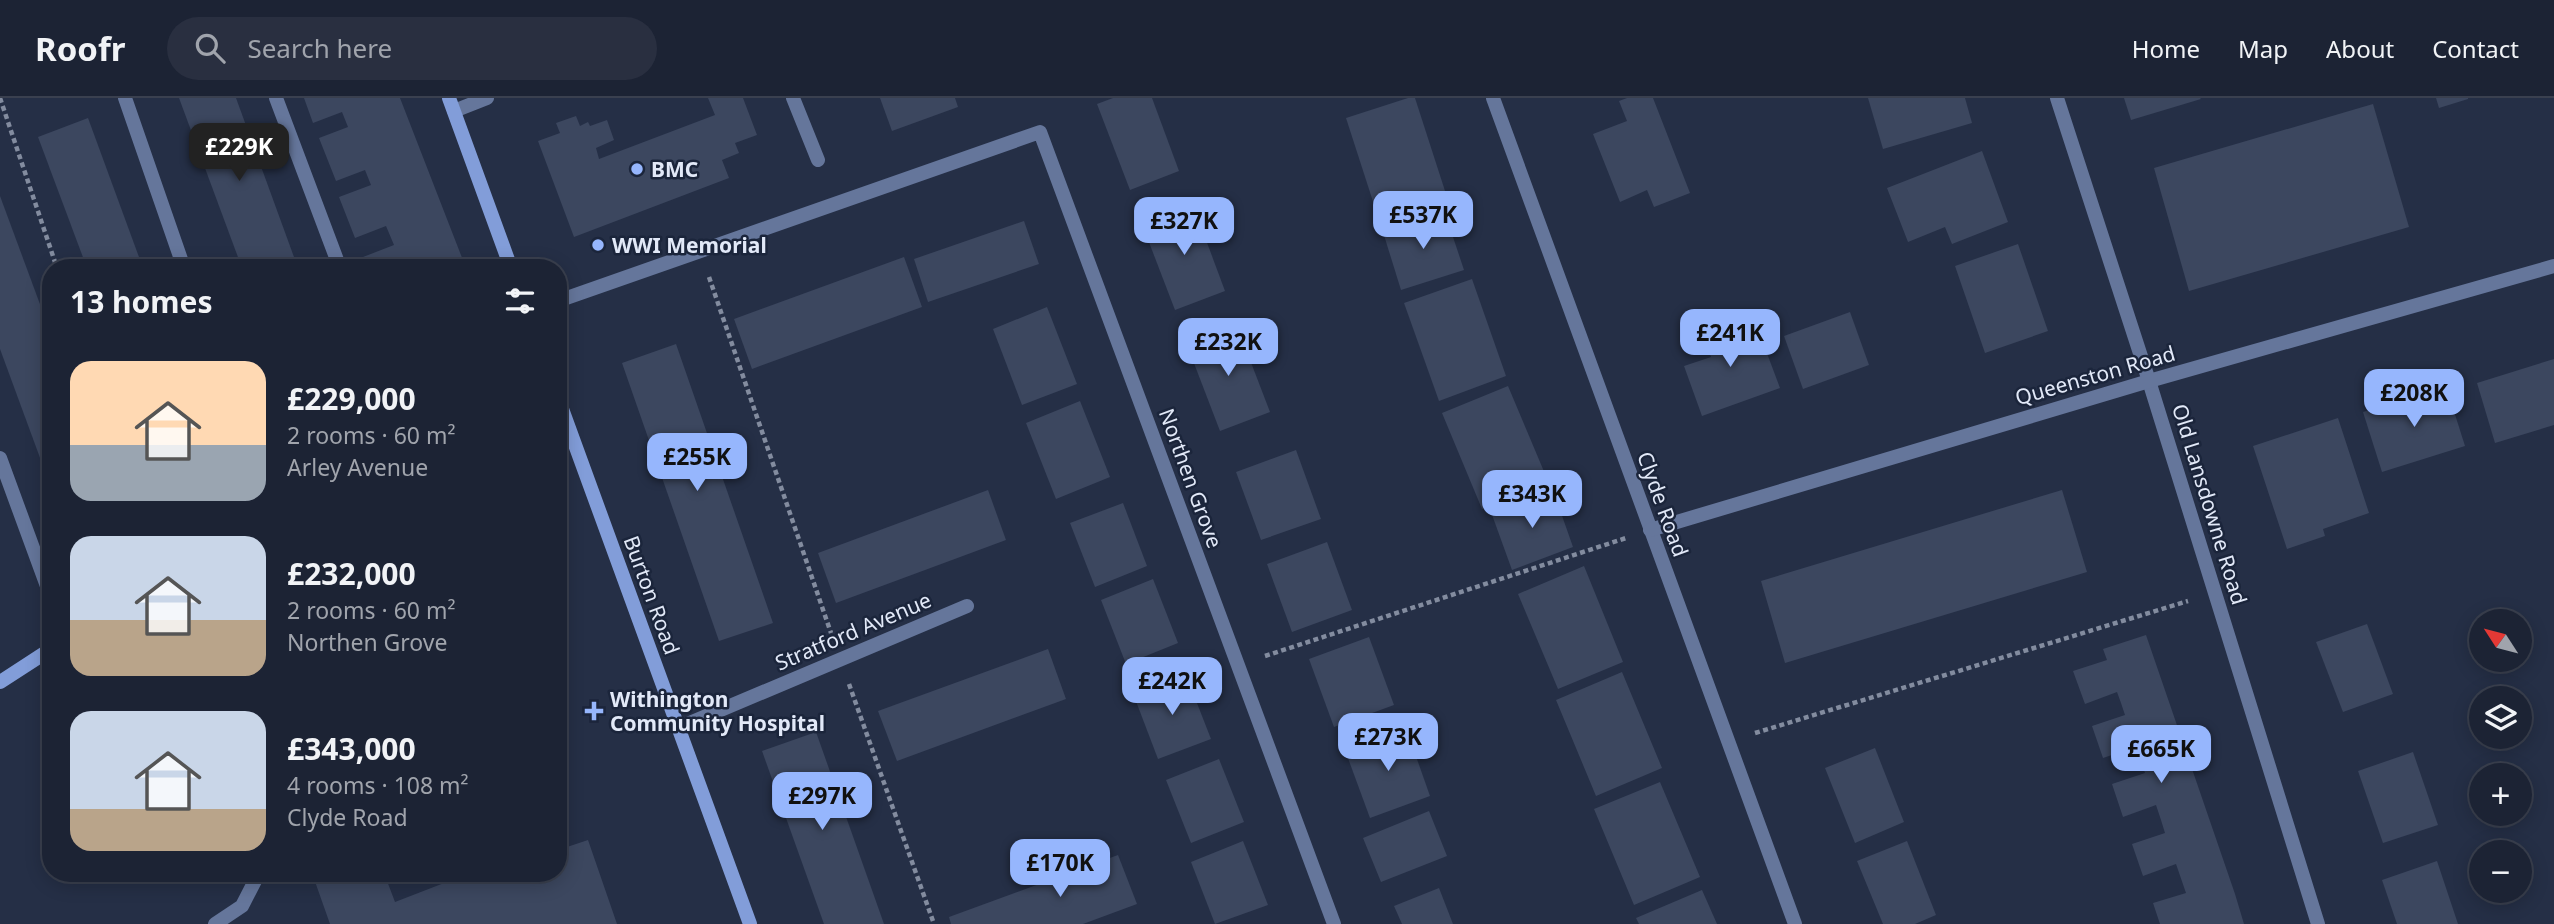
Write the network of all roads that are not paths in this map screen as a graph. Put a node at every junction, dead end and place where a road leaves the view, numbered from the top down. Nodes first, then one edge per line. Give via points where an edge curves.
1 (125, 98) edge
2 (276, 98) edge
3 (487, 98) edge
4 (793, 98) edge
5 (1493, 98) edge
6 (2057, 98) edge
7 (451, 105) edge
8 (818, 160) dead end
9 (181, 259) edge
10 (338, 259) edge
11 (508, 259) edge
12 (2554, 266) edge
13 (567, 298) edge
14 (2149, 381) junction
15 (567, 423) edge
16 (0, 458) edge
17 (1650, 530) junction
18 (42, 572) edge
19 (967, 606) dead end
20 (42, 655) edge
21 (0, 682) edge
22 (678, 728) junction
23 (254, 882) edge
24 (215, 924) edge
25 (750, 924) edge
26 (1334, 924) edge
27 (1795, 924) edge
28 (2318, 924) edge

1 - 9 street
2 - 10 street
3 - 7 street
4 - 8 street
5 - 17 street, Clyde Road
6 - 14 street, Old Lansdowne Road
7 - 11 street
12 - 14 street, Queenston Road
13 - 26 street, Northen Grove via 1040,132
14 - 17 street, Queenston Road
14 - 28 street, Old Lansdowne Road
15 - 22 street, Burton Road
16 - 18 street
17 - 27 street, Clyde Road
19 - 22 street, Stratford Avenue
20 - 21 street
22 - 25 street, Burton Road
23 - 24 street via 242,906

